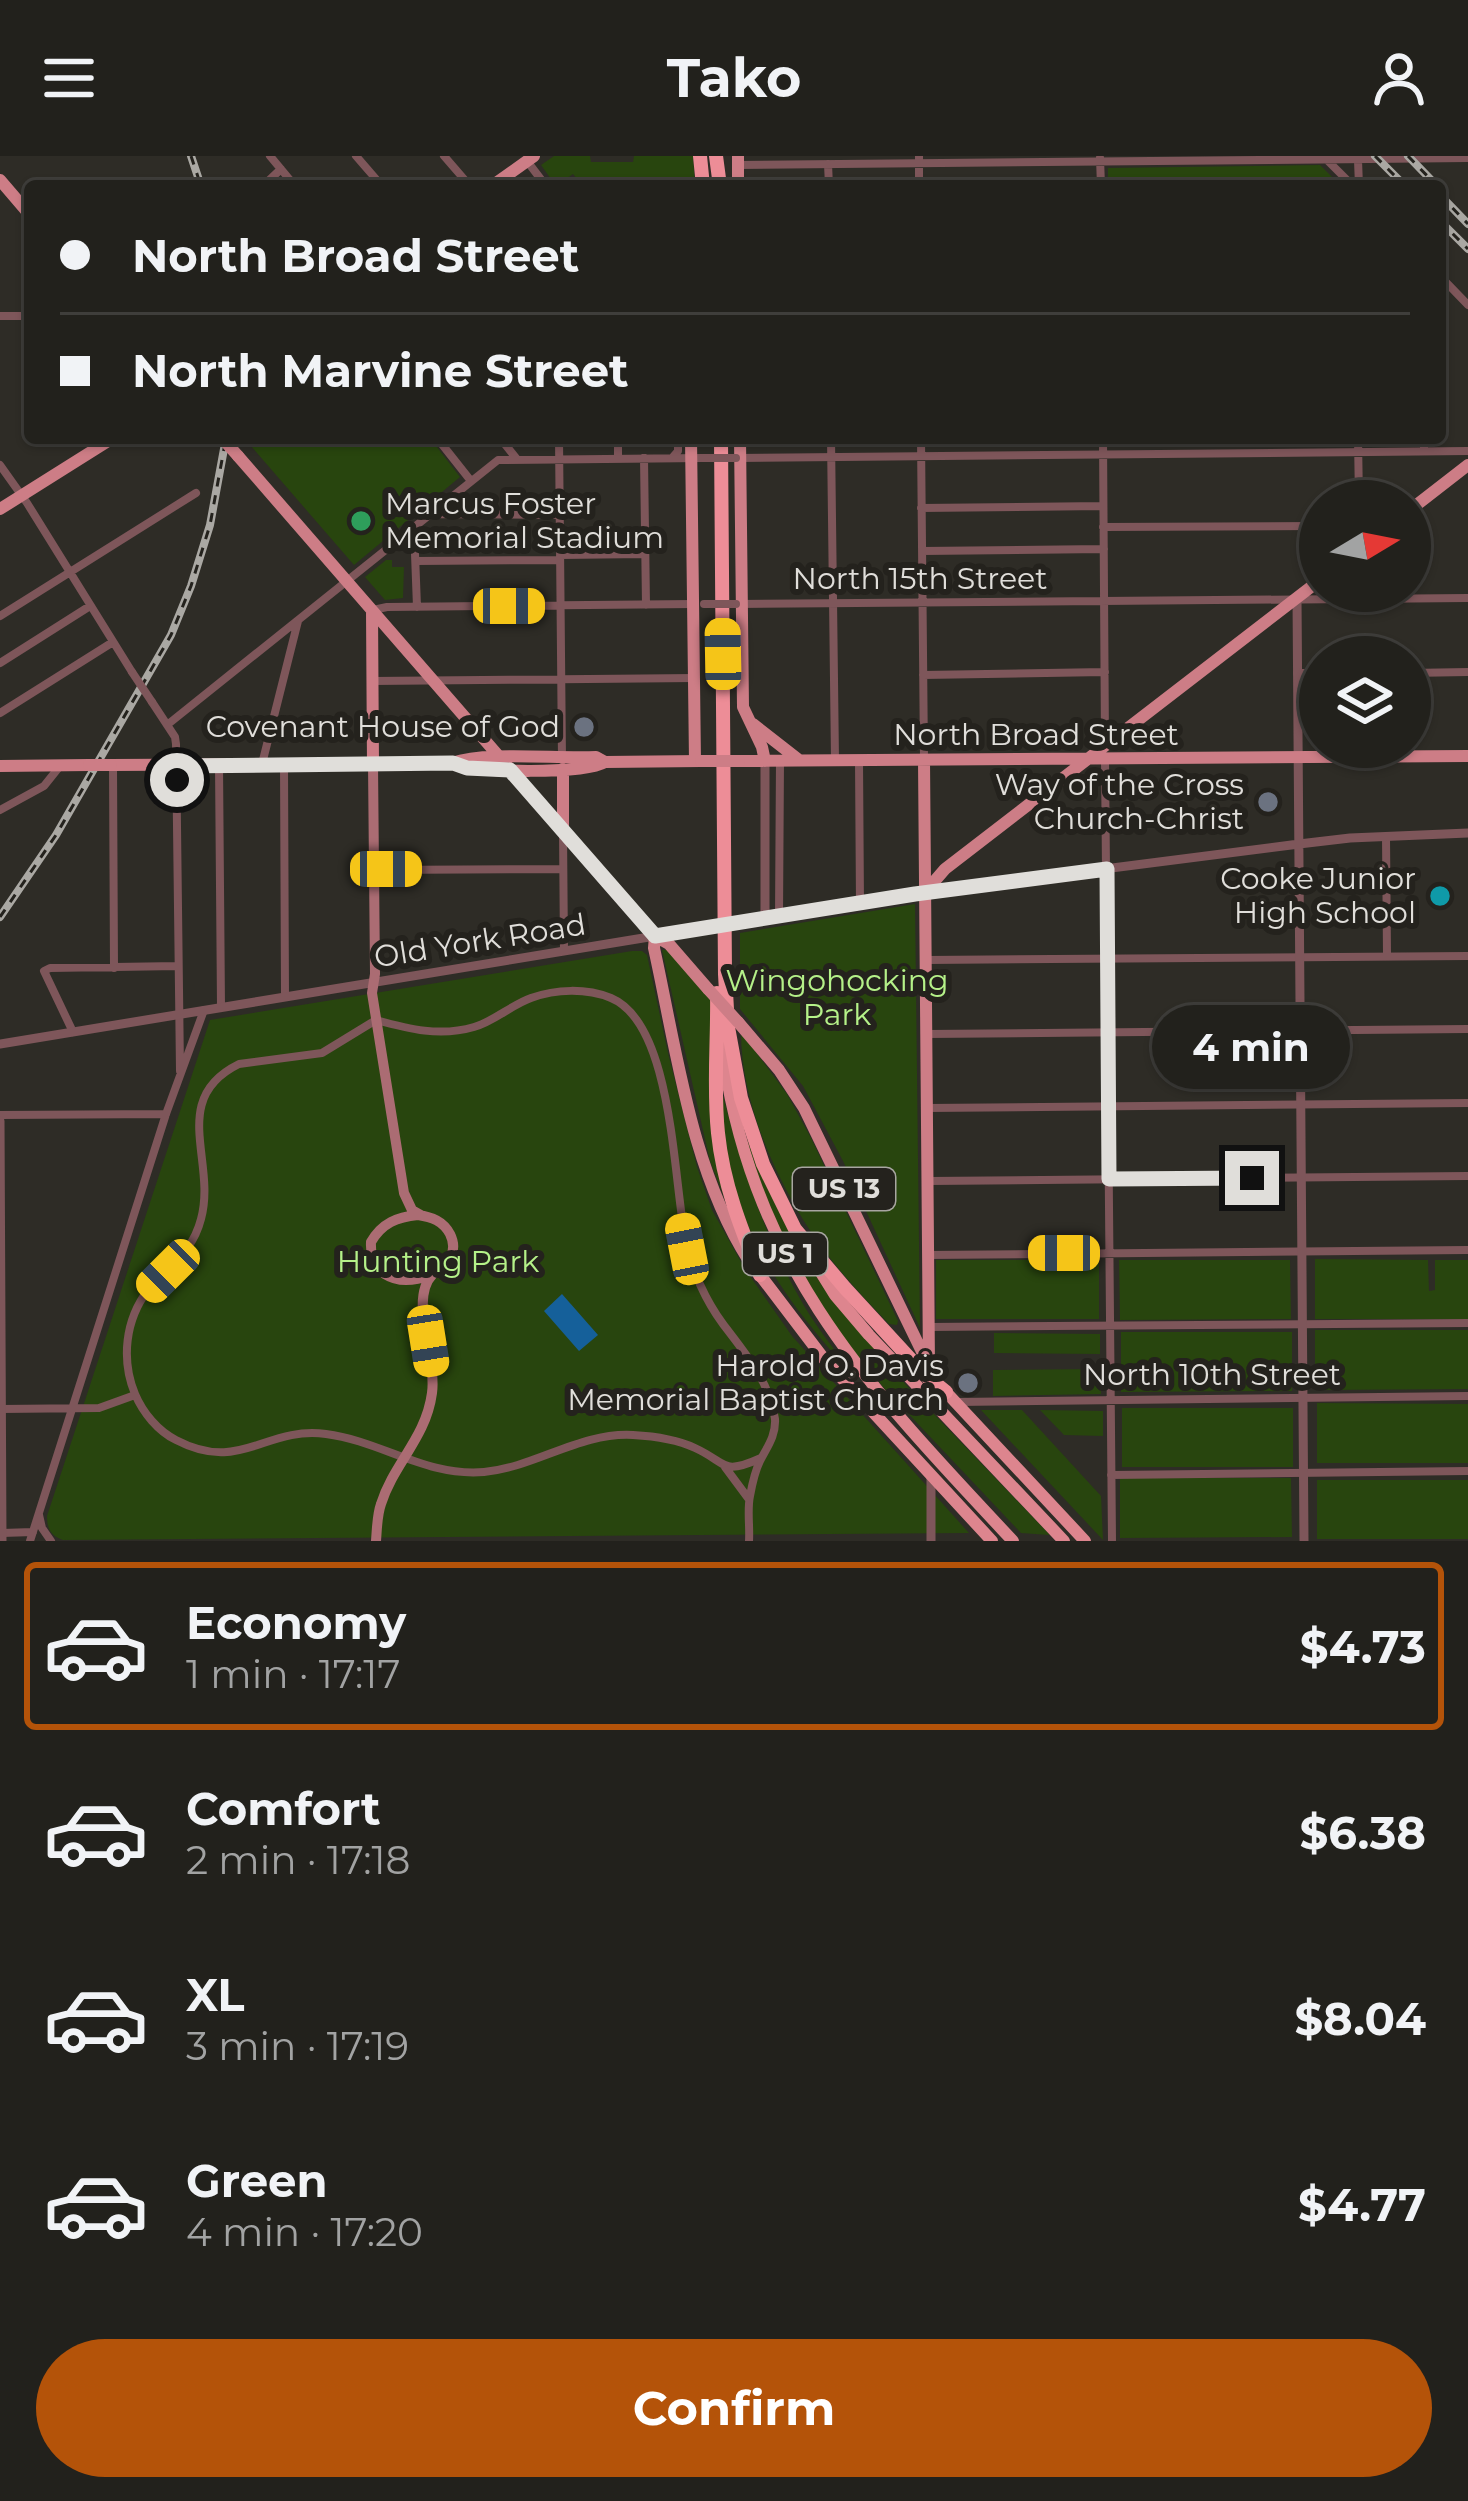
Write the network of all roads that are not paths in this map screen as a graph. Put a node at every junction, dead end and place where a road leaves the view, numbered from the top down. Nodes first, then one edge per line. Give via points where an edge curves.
1 (270, 156) edge
2 (356, 156) edge
3 (444, 156) edge
4 (1325, 158) edge
5 (1468, 158) edge
6 (531, 159) edge
7 (1101, 159) edge
8 (738, 160) edge
9 (919, 160) edge
10 (1358, 160) junction
11 (829, 164) junction
12 (280, 170) junction
13 (0, 179) edge
14 (269, 180) edge
15 (290, 180) edge
16 (377, 180) edge
17 (465, 180) edge
18 (501, 180) edge
19 (829, 180) edge
20 (1349, 180) edge
21 (1356, 180) edge
22 (24, 208) edge
23 (1446, 282) edge
24 (1468, 305) edge
25 (103, 444) edge
26 (227, 444) edge
27 (442, 444) edge
28 (504, 444) edge
29 (559, 444) edge
30 (618, 444) edge
31 (678, 444) edge
32 (693, 444) edge
33 (716, 444) edge
34 (716, 444) edge
35 (739, 444) edge
36 (831, 444) edge
37 (921, 444) edge
38 (1102, 444) edge
39 (1358, 444) edge
40 (1424, 444) edge
41 (1424, 451) junction
42 (1468, 451) edge
43 (1358, 452) junction
44 (1103, 454) junction
45 (921, 456) junction
46 (831, 457) junction
47 (560, 458) junction
48 (618, 458) junction
49 (644, 458) junction
50 (672, 458) junction
51 (698, 458) junction
52 (738, 458) junction
53 (516, 460) junction
54 (0, 465) edge
55 (1468, 465) edge
56 (1359, 480) edge
57 (471, 481) junction
58 (196, 493) dead end
59 (1431, 494) edge
60 (21, 496) junction
61 (1103, 506) junction
62 (921, 508) junction
63 (0, 509) edge
64 (429, 514) junction
65 (560, 515) junction
66 (1299, 526) edge
67 (414, 527) junction
68 (1103, 527) junction
69 (1104, 549) junction
70 (922, 551) junction
71 (645, 554) junction
72 (560, 558) junction
73 (416, 561) junction
74 (70, 572) junction
75 (346, 581) junction
76 (1298, 598) junction
77 (1468, 598) edge
78 (1104, 602) junction
79 (832, 603) junction
80 (922, 603) junction
81 (699, 604) junction
82 (739, 604) junction
83 (561, 605) junction
84 (646, 605) junction
85 (91, 606) junction
86 (416, 607) junction
87 (372, 610) junction
88 (0, 616) edge
89 (299, 619) junction
90 (113, 642) junction
91 (0, 663) edge
92 (1105, 672) junction
93 (1468, 672) edge
94 (1297, 673) joint
95 (1431, 673) edge
96 (922, 675) junction
97 (694, 678) junction
98 (561, 679) junction
99 (433, 680) junction
100 (373, 681) junction
101 (0, 713) edge
102 (744, 713) junction
103 (167, 724) junction
104 (1105, 753) junction
105 (1468, 756) edge
106 (500, 757) junction
107 (1298, 757) junction
108 (1089, 758) junction
109 (835, 760) junction
110 (859, 760) junction
111 (924, 760) junction
112 (698, 761) junction
113 (800, 761) junction
114 (453, 763) junction
115 (373, 764) junction
116 (562, 764) junction
117 (112, 765) junction
118 (262, 765) junction
119 (284, 765) junction
120 (0, 766) edge
121 (60, 766) junction
122 (177, 766) junction
123 (219, 766) junction
124 (770, 766) junction
125 (510, 770) junction
126 (779, 800) junction
127 (0, 810) edge
128 (563, 830) junction
129 (1468, 833) edge
130 (1386, 837) junction
131 (1299, 844) junction
132 (563, 868) junction
133 (1107, 869) junction
134 (374, 870) junction
135 (925, 892) junction
136 (860, 903) junction
137 (779, 916) junction
138 (765, 918) junction
139 (655, 936) junction
140 (564, 951) junction
141 (1387, 956) junction
142 (1468, 956) edge
143 (1299, 958) junction
144 (926, 960) junction
145 (1107, 960) junction
146 (178, 966) junction
147 (114, 968) junction
148 (374, 982) junction
149 (713, 995) junction
150 (285, 997) junction
151 (221, 1007) junction
152 (204, 1010) junction
153 (179, 1014) junction
154 (376, 1020) junction
155 (1468, 1029) edge
156 (73, 1032) junction
157 (1108, 1032) junction
158 (1300, 1032) junction
159 (927, 1034) junction
160 (0, 1043) edge
161 (179, 1078) junction
162 (1468, 1103) edge
163 (1300, 1104) junction
164 (1108, 1105) junction
165 (927, 1108) junction
166 (166, 1114) junction
167 (0, 1118) edge
168 (1468, 1176) edge
169 (1300, 1178) junction
170 (1109, 1179) junction
171 (927, 1181) junction
172 (404, 1193) junction
173 (422, 1215) junction
174 (393, 1220) junction
175 (795, 1229) junction
176 (1468, 1250) edge
177 (1301, 1251) junction
178 (1109, 1253) junction
179 (928, 1255) junction
180 (433, 1274) junction
181 (760, 1275) junction
182 (400, 1280) junction
183 (422, 1300) junction
184 (1301, 1324) junction
185 (1468, 1324) edge
186 (1110, 1326) junction
187 (929, 1328) junction
188 (929, 1367) junction
189 (135, 1395) junction
190 (1468, 1396) edge
191 (859, 1397) junction
192 (951, 1397) junction
193 (1302, 1398) junction
194 (1111, 1400) junction
195 (70, 1408) junction
196 (0, 1409) edge
197 (924, 1446) junction
198 (0, 1458) edge
199 (761, 1459) junction
200 (405, 1460) junction
201 (725, 1467) junction
202 (1468, 1471) edge
203 (1303, 1472) junction
204 (931, 1475) junction
205 (1111, 1475) junction
206 (749, 1499) junction
207 (1, 1502) edge
208 (38, 1513) junction
209 (31, 1536) edge
210 (2, 1537) edge
211 (51, 1541) edge
212 (376, 1541) edge
213 (749, 1541) edge
214 (931, 1541) edge
215 (992, 1541) edge
216 (1013, 1541) edge
217 (1064, 1541) edge
218 (1085, 1541) edge
219 (1112, 1541) edge
220 (1304, 1541) edge

1 - 12 street
2 - 16 street
3 - 17 street
4 - 7 street
4 - 10 street
4 - 20 street
5 - 10 street
6 - 18 main road
7 - 9 street
8 - 11 street
9 - 11 street
10 - 21 street
11 - 19 street
12 - 14 street
12 - 15 street
13 - 22 main road
23 - 24 street
25 - 60 main road
26 - 75 main road, US 13, bridge
27 - 57 street
28 - 53 street
29 - 47 street
30 - 48 street
31 - 50 street
32 - 51 main road
33 - 149 highway, US 1
34 - 175 highway, US 1 via 728,1027 755,1142
35 - 52 main road
36 - 46 street
37 - 45 street
38 - 44 street
39 - 43 street
40 - 41 street
41 - 42 street
41 - 43 street
43 - 44 street
43 - 56 street
44 - 45 street
44 - 61 street
45 - 46 street
45 - 62 street
46 - 52 street
46 - 79 street
47 - 48 street
47 - 53 street
47 - 65 street
48 - 49 street
49 - 50 street
49 - 71 street
50 - 51 street
51 - 52 street, bridge
51 - 81 main road
52 - 82 main road
53 - 57 street via 498,460
54 - 60 street
55 - 59 main road
57 - 64 street
58 - 74 street
60 - 63 main road
60 - 74 street
61 - 62 street
61 - 68 street
62 - 70 street
64 - 65 street
64 - 67 street
65 - 72 street
66 - 68 street
67 - 73 street
67 - 75 street
68 - 69 street
69 - 70 street
69 - 78 street
70 - 80 street
71 - 72 street
71 - 84 street
72 - 73 street
72 - 83 street
73 - 86 street
74 - 85 street
74 - 88 street
75 - 87 main road, US 13
75 - 89 street
76 - 77 street, North 15th Street
76 - 78 street, North 15th Street
76 - 94 street
76 - 104 main road
78 - 80 street, North 15th Street
78 - 92 street
79 - 80 street, North 15th Street
79 - 82 street, North 15th Street
79 - 109 street
80 - 96 street
81 - 82 street, North 15th Street, bridge
81 - 84 street, North 15th Street
81 - 97 main road
82 - 102 main road
83 - 84 street, North 15th Street
83 - 86 street, North 15th Street
83 - 98 street
85 - 90 street
85 - 91 street
86 - 87 street, North 15th Street
87 - 99 main road, US 13
87 - 100 main road
89 - 103 street
89 - 118 street
90 - 101 street
90 - 103 street, bridge
92 - 96 street
92 - 104 street
93 - 95 street
94 - 107 street
96 - 111 street
97 - 98 street
97 - 112 main road
98 - 99 street
98 - 116 street
99 - 100 street
99 - 106 main road, US 13
100 - 115 main road
102 - 113 main road
102 - 124 main road
103 - 122 street
104 - 107 main road, North Broad Street
104 - 108 main road
104 - 133 street
105 - 107 main road, North Broad Street
106 - 114 main road, North Broad Street
106 - 116 main road, North Broad Street
106 - 125 main road, US 13
107 - 131 street
108 - 111 main road, North Broad Street
108 - 135 main road
109 - 110 main road, North Broad Street
109 - 113 main road, North Broad Street
110 - 111 main road, North Broad Street
110 - 136 street
111 - 135 main road
112 - 116 main road, North Broad Street
112 - 124 main road, North Broad Street, bridge
113 - 124 main road, North Broad Street
114 - 115 main road, North Broad Street
114 - 125 main road, North Broad Street
115 - 119 main road, North Broad Street
115 - 134 main road
116 - 125 main road, North Broad Street
116 - 128 main road
117 - 121 main road, North Broad Street, bridge
117 - 122 main road, North Broad Street
117 - 147 street
118 - 119 main road, North Broad Street
118 - 123 main road, North Broad Street
119 - 150 street
120 - 121 main road, North Broad Street
121 - 127 street via 44,786
122 - 123 main road, North Broad Street
122 - 146 street
123 - 151 street
124 - 126 street
124 - 126 street
124 - 138 street
125 - 128 main road, US 13
126 - 137 street
128 - 132 street
128 - 139 main road, US 13
129 - 130 street, Old York Road
130 - 131 street, Old York Road
130 - 141 street
131 - 133 street, Old York Road
131 - 143 street
132 - 134 street
132 - 140 street
133 - 135 street, Old York Road
133 - 145 street
134 - 148 main road
135 - 136 street, Old York Road
135 - 144 main road
136 - 137 street, Old York Road
137 - 138 street, Old York Road
138 - 139 street, Old York Road, bridge
139 - 140 street, Old York Road
139 - 149 main road, US 13
139 - 181 main road via 700,1150
140 - 148 street, Old York Road
141 - 142 street
141 - 143 street
143 - 145 street
143 - 158 street
144 - 145 street
144 - 159 main road
145 - 157 street
146 - 147 street
146 - 153 street
147 - 156 street via 44,971
148 - 150 street, Old York Road
148 - 154 main road
149 - 181 highway, US 1 via 720,1147
149 - 188 main road, US 13, bridge via 804,1108
149 - 197 highway, US 1 via 738,1130 772,1228 838,1342
150 - 151 street, Old York Road
151 - 152 street, Old York Road
152 - 153 street, Old York Road
152 - 161 street
153 - 156 street, Old York Road
153 - 161 street
154 - 172 main road
154 - 189 street via 322,1053 239,1064 210,1088 197,1119 206,1202 186,1252 132,1317 126,1347
154 - 199 street via 442,1033 560,991 614,999 629,1011 665,1088 694,1270 773,1408 776,1426
155 - 158 street
156 - 160 street, Old York Road
157 - 158 street
157 - 159 street
157 - 164 street
158 - 163 street
159 - 165 main road
161 - 166 street
162 - 163 street
163 - 164 street
163 - 169 street
164 - 165 street
164 - 170 street
165 - 171 main road
166 - 167 street
166 - 195 street
167 - 196 street
168 - 169 street
169 - 170 street
169 - 177 street
170 - 171 street
170 - 178 street
171 - 179 main road
172 - 173 main road
172 - 174 main road
173 - 174 main road
173 - 180 main road via 439,1221 453,1242
174 - 182 main road via 370,1249 381,1271
175 - 192 highway, US 1
175 - 217 highway, US 1 via 860,1325
176 - 177 street
177 - 178 street
177 - 184 street
178 - 179 street
178 - 186 street
179 - 187 main road
180 - 182 main road
180 - 183 main road
181 - 191 highway, US 1
182 - 183 main road
183 - 200 main road via 434,1377 423,1429
184 - 185 street
184 - 186 street
184 - 193 street
186 - 187 street
186 - 194 street
187 - 188 main road
188 - 192 main road, US 13
189 - 195 street
189 - 200 street via 166,1435 213,1454 325,1434
190 - 193 street, North 10th Street
191 - 197 highway
191 - 204 highway, US 1
192 - 194 street, North 10th Street
192 - 218 highway, US 1
193 - 194 street, North 10th Street
193 - 203 street
194 - 205 street
195 - 196 street
195 - 208 street
196 - 198 street
197 - 216 highway, US 1
198 - 207 street
199 - 201 street
199 - 206 street
200 - 201 street via 490,1471 594,1437 638,1435 694,1447
200 - 212 main road via 380,1507
201 - 206 street
202 - 203 street
203 - 205 street
203 - 220 street
204 - 214 street
204 - 215 highway, US 1
205 - 219 street
206 - 213 street
207 - 210 street
208 - 209 street
208 - 211 street
209 - 210 street

